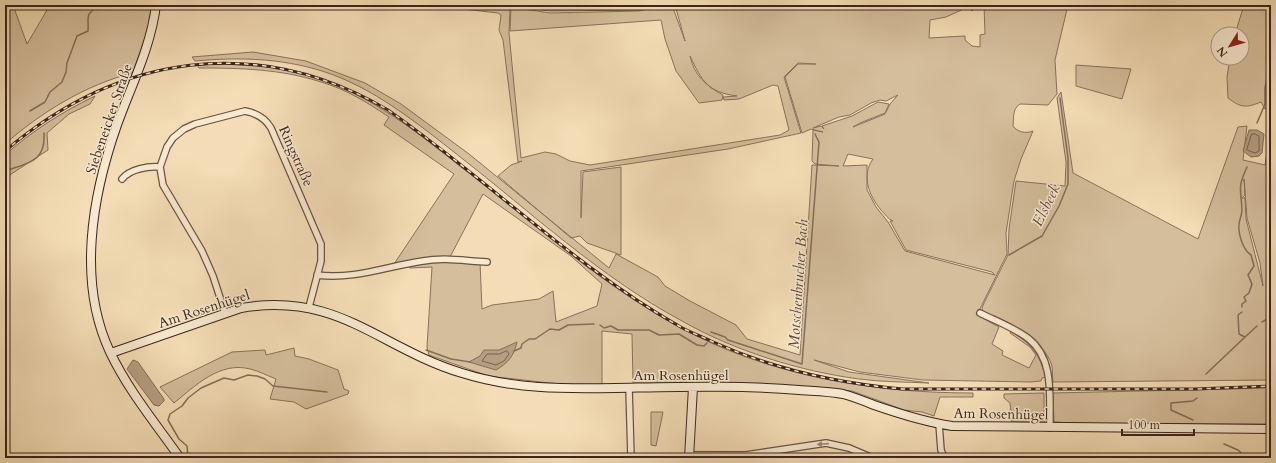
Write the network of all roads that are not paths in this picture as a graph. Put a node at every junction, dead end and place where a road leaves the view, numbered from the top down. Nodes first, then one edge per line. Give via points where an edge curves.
1 (156, 5) edge
2 (160, 167) junction
3 (122, 179) dead end
4 (487, 262) dead end
5 (317, 275) junction
6 (309, 307) junction
7 (225, 313) junction
8 (980, 313) dead end
9 (111, 353) junction
10 (629, 388) junction
11 (692, 388) junction
12 (939, 424) junction
13 (1050, 428) junction
14 (1271, 429) edge
15 (689, 456) edge
16 (746, 457) edge
17 (180, 458) edge
18 (631, 458) edge
19 (873, 458) edge
20 (944, 458) edge

1 - 9 street, Siebeneicker Straße via 149,40 108,152 94,220 92,293 101,331
2 - 3 street via 130,172
2 - 5 street, Ringstraße via 170,142 177,133 189,126 239,112 251,112 265,120 271,128 321,244 322,254
2 - 7 street via 163,185 202,251
4 - 5 street via 433,259 375,272
5 - 6 street, Ringstraße
6 - 7 street, Am Rosenhügel via 267,304
6 - 10 street, Am Rosenhügel via 347,319 443,366 486,380 560,388
7 - 9 street, Am Rosenhügel
8 - 13 street via 1029,339 1043,356 1049,377
9 - 17 street, Siebeneicker Straße via 124,378
10 - 11 street, Am Rosenhügel
10 - 18 street
11 - 12 street, Am Rosenhügel via 824,392 854,397
11 - 15 street
12 - 13 street, Am Rosenhügel
12 - 20 street
13 - 14 street, Am Rosenhügel
15 - 16 street
19 -> 16 street via 849,448 826,443

